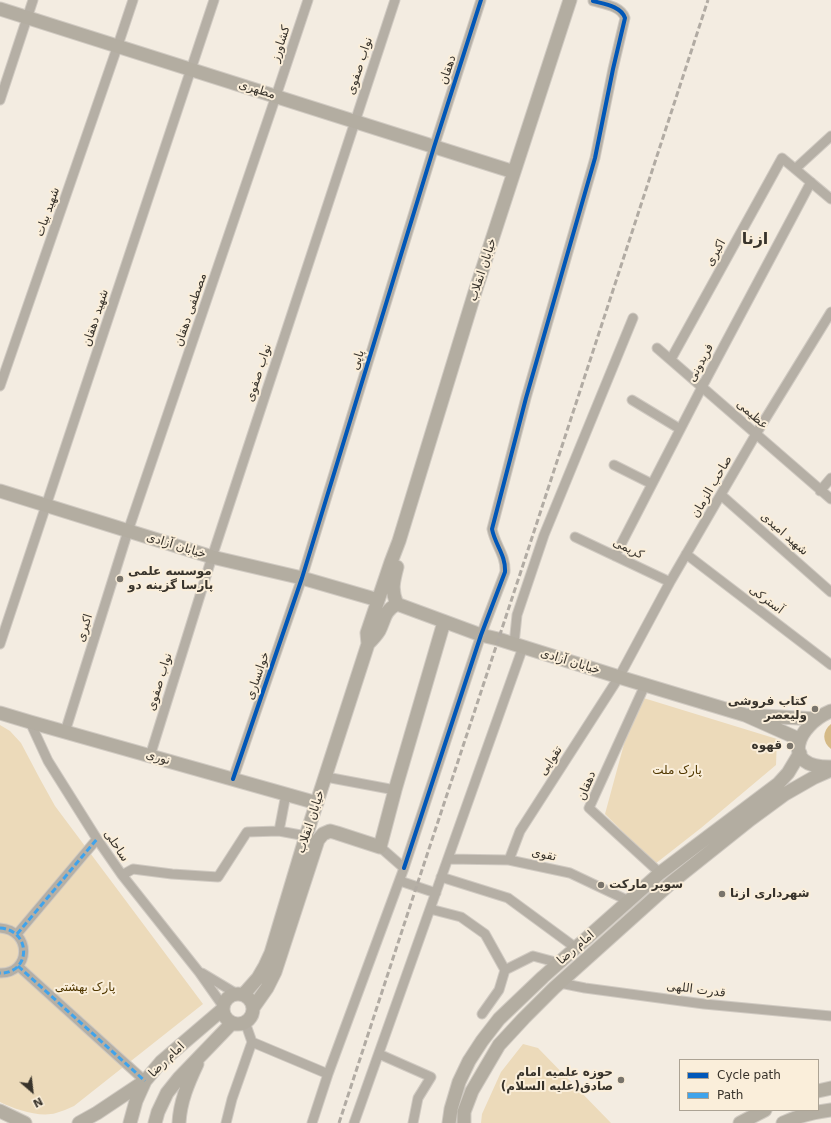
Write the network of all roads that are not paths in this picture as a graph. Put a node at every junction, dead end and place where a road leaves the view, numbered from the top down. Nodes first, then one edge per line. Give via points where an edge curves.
1 (33, 0) edge
2 (133, 0) edge
3 (214, 0) edge
4 (308, 0) edge
5 (395, 0) edge
6 (481, 0) edge
7 (570, 0) edge
8 (593, 1) edge
9 (0, 8) edge
10 (28, 17) junction
11 (118, 46) junction
12 (191, 69) junction
13 (276, 96) junction
14 (0, 100) edge
15 (355, 121) junction
16 (831, 136) edge
17 (434, 146) junction
18 (795, 169) junction
19 (514, 172) junction
20 (811, 182) junction
21 (831, 199) edge
22 (831, 312) edge
23 (633, 318) dead end
24 (657, 348) dead end
25 (671, 360) junction
26 (0, 386) edge
27 (702, 386) junction
28 (632, 400) dead end
29 (680, 430) junction
30 (756, 434) junction
31 (614, 465) dead end
32 (831, 478) edge
33 (652, 484) junction
34 (0, 491) edge
35 (820, 491) junction
36 (721, 495) junction
37 (831, 500) edge
38 (46, 506) junction
39 (128, 531) junction
40 (575, 537) dead end
41 (399, 541) junction
42 (686, 554) junction
43 (615, 556) junction
44 (212, 557) junction
45 (302, 578) junction
46 (670, 582) junction
47 (831, 592) edge
48 (378, 600) junction
49 (397, 604) junction
50 (444, 622) junction
51 (481, 635) junction
52 (0, 644) edge
53 (368, 644) junction
54 (518, 646) junction
55 (831, 665) edge
56 (619, 677) junction
57 (645, 685) junction
58 (831, 711) edge
59 (0, 713) edge
60 (745, 715) junction
61 (816, 719) junction
62 (30, 722) junction
63 (65, 732) junction
64 (800, 739) junction
65 (800, 753) junction
66 (150, 756) junction
67 (831, 768) edge
68 (326, 777) junction
69 (233, 779) junction
70 (395, 790) junction
71 (286, 794) junction
72 (317, 803) junction
73 (749, 813) junction
74 (279, 831) junction
75 (312, 838) junction
76 (97, 839) junction
77 (380, 847) junction
78 (448, 859) junction
79 (509, 860) junction
80 (404, 868) junction
81 (660, 873) junction
82 (122, 875) junction
83 (441, 878) junction
84 (400, 880) junction
85 (436, 893) junction
86 (629, 902) junction
87 (430, 909) junction
88 (0, 928) edge
89 (17, 934) junction
90 (576, 948) junction
91 (559, 963) junction
92 (18, 966) junction
93 (505, 970) junction
94 (199, 972) junction
95 (0, 973) edge
96 (560, 983) junction
97 (240, 995) junction
98 (223, 1008) junction
99 (252, 1008) junction
100 (482, 1014) dead end
101 (831, 1016) edge
102 (245, 1022) junction
103 (232, 1023) junction
104 (252, 1042) junction
105 (203, 1052) junction
106 (379, 1054) junction
107 (328, 1074) junction
108 (145, 1081) junction
109 (831, 1088) edge
110 (819, 1090) edge
111 (831, 1110) edge
112 (0, 1111) edge
113 (762, 1111) edge
114 (25, 1123) edge
115 (80, 1123) edge
116 (130, 1123) edge
117 (155, 1123) edge
118 (179, 1123) edge
119 (226, 1123) edge
120 (312, 1123) edge
121 (354, 1123) edge
122 (413, 1123) edge
123 (449, 1123) edge
124 (464, 1123) edge
125 (740, 1123) edge
126 (783, 1123) edge

1 - 10 street
2 - 11 street, شهید بیات
3 - 12 street, شهید دهقان
4 - 13 street, کشاورز
5 - 15 street, نواب صفوی
6 - 17 street, دهقان
7 - 19 main road, خیابان انقلاب
8 - 51 street via 617,8 625,18 596,158 526,398 492,529 505,563 505,572
9 - 10 main road, مطهری
10 - 11 main road, مطهری
10 - 14 street
11 - 12 main road, مطهری
11 - 26 street, شهید بیات
12 - 13 main road, مطهری
12 - 38 street, شهید دهقان
13 - 15 main road, مطهری
13 - 39 street, مصطفی دهقان
15 - 17 main road, مطهری
15 - 44 street, نواب صفوی
16 - 18 street
17 - 19 main road, مطهری
17 - 45 street, پاپی
18 - 20 street
18 - 25 street, اکبری via 782,158
19 - 41 main road, خیابان انقلاب
20 - 21 street
20 - 27 street, فریدونی
22 - 30 street, صاحب الزمان
23 - 54 street via 544,535 517,615
24 - 25 street, عظیمی
25 - 27 street, عظیمی
27 - 29 street, فریدونی
27 - 30 street, عظیمی
28 - 29 street
29 - 33 street, فریدونی
30 - 35 street, عظیمی
30 - 36 street, صاحب الزمان
31 - 33 street
32 - 35 street
33 - 43 street, فریدونی
34 - 38 main road, خیابان آزادی
35 - 37 street, عظیمی
36 - 42 street, صاحب الزمان
36 - 47 street, شهید امیدی
38 - 39 main road, خیابان آزادی
38 - 52 street, شهید دهقان
39 - 44 main road, خیابان آزادی
39 - 63 street, اکبری
40 - 43 street, کریمی
41 - 48 main road, خیابان انقلاب
41 - 49 main road, خیابان انقلاب via 393,588
42 - 46 street, صاحب الزمان
42 - 55 street, آسترکی
43 - 46 street, کریمی
44 - 45 main road, خیابان آزادی
44 - 66 street, نواب صفوی
45 - 48 main road, خیابان آزادی
45 - 69 street, خوانساری
46 - 56 street, صاحب الزمان
48 - 53 main road, خیابان انقلاب via 367,633
49 - 50 main road, خیابان آزادی
49 - 53 main road, خیابان انقلاب via 387,612 378,632
50 - 51 main road, خیابان آزادی
50 - 70 main road
51 - 54 main road, خیابان آزادی
51 - 80 street
53 - 68 main road, خیابان انقلاب
54 - 56 main road, خیابان آزادی
54 - 78 street
56 - 57 main road, خیابان آزادی
56 - 79 street, تقوایی via 520,831
57 - 60 main road, خیابان آزادی
57 - 81 street, دهقان via 590,808
58 - 61 main road
59 - 62 main road, نوری
60 - 61 main road
60 - 64 main road
61 - 64 main road
62 - 63 main road, نوری
62 - 76 street, ساحلی via 48,761
63 - 66 main road, نوری
64 - 65 main road
65 - 67 main road via 810,765
65 - 73 main road via 788,773
66 - 69 main road, نوری
67 - 73 main road
68 - 70 street
68 - 72 main road, خیابان انقلاب
69 - 71 main road, نوری
70 - 77 main road
71 - 72 main road, نوری
71 - 74 street
72 - 75 main road, خیابان انقلاب
73 - 81 main road, امام رضا
73 - 96 main road, امام رضا
74 - 75 street
74 - 82 street via 247,832 218,877 133,869
75 - 77 main road via 330,831
75 - 97 main road, خیابان انقلاب via 265,966 258,978
75 - 99 main road, خیابان انقلاب via 275,972
76 - 82 street, ساحلی
76 - 89 street
77 - 80 street
78 - 79 street, تقوی
78 - 83 street
79 - 86 street, تقوی via 570,873
80 - 84 street
81 - 86 main road, امام رضا
82 - 94 street, ساحلی
83 - 85 street
83 - 90 street via 508,898
84 - 85 street
84 - 107 street
85 - 87 street
86 - 90 main road, امام رضا
87 - 93 street via 461,917 485,934
87 - 106 street
88 - 89 street
89 - 92 street via 24,950 24,956
90 - 91 main road, امام رضا
91 - 93 street via 533,956
91 - 123 main road, امام رضا via 505,1014 482,1041 459,1082
92 - 95 street
92 - 108 street
93 - 100 street via 499,990
94 - 97 street
94 - 98 street, ساحلی
96 - 101 street, قدرت اللهی via 704,1004
96 - 124 main road, امام رضا via 499,1045 472,1091 464,1112
97 - 98 main road via 228,998
97 - 99 main road via 248,998
98 - 103 main road via 225,1018
98 - 108 main road, امام رضا via 161,1062
99 - 102 main road via 251,1016
102 - 103 main road
102 - 104 street
103 - 105 main road, امام رضا
104 - 107 street
104 - 119 street
105 - 117 main road, امام رضا via 167,1093
105 - 118 main road via 188,1083
106 - 121 street
106 - 122 street via 432,1077 418,1098
107 - 120 street
108 - 115 main road
108 - 116 main road, امام رضا
109 - 110 main road
111 - 126 main road
112 - 114 main road
113 - 125 main road

